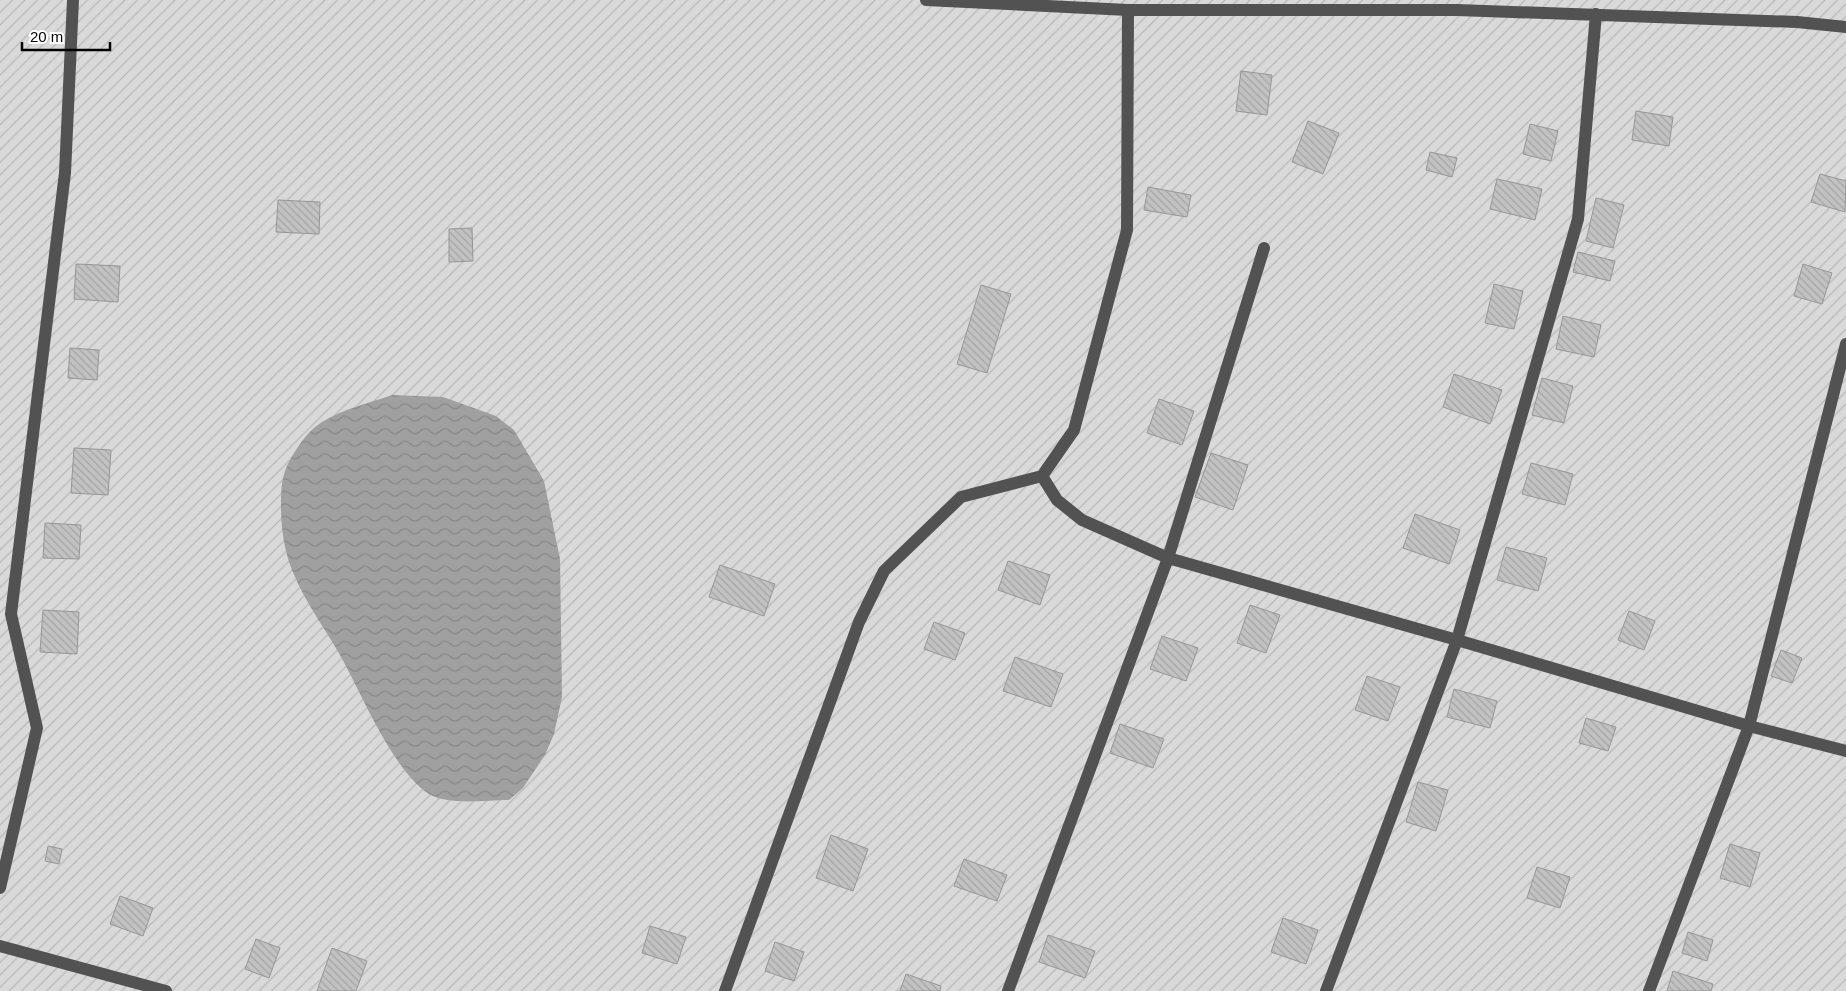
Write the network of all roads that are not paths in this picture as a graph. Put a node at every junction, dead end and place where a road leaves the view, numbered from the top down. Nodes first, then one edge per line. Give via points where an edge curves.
1 (73, 0) edge
2 (926, 0) edge
3 (1458, 5) edge
4 (1128, 10) junction
5 (1596, 14) junction
6 (1846, 27) edge
7 (1264, 248) dead end
8 (1846, 344) edge
9 (1042, 476) junction
10 (1168, 558) junction
11 (1457, 640) junction
12 (1749, 726) junction
13 (1846, 751) edge
14 (0, 888) edge
15 (0, 946) edge
16 (166, 991) edge
17 (725, 991) edge
18 (1008, 991) edge
19 (1326, 991) edge
20 (1649, 991) edge

1 - 14 street via 65,173 11,614 37,728
2 - 4 street
3 - 4 street
3 - 5 street
4 - 9 street via 1127,230 1074,430
5 - 6 street
5 - 11 street via 1578,219
7 - 10 street
8 - 12 street
9 - 10 street via 1057,500 1082,520
9 - 17 street via 961,497 884,570 859,622
10 - 11 street
10 - 18 street
11 - 12 street
11 - 19 street
12 - 13 street
12 - 20 street
15 - 16 street

